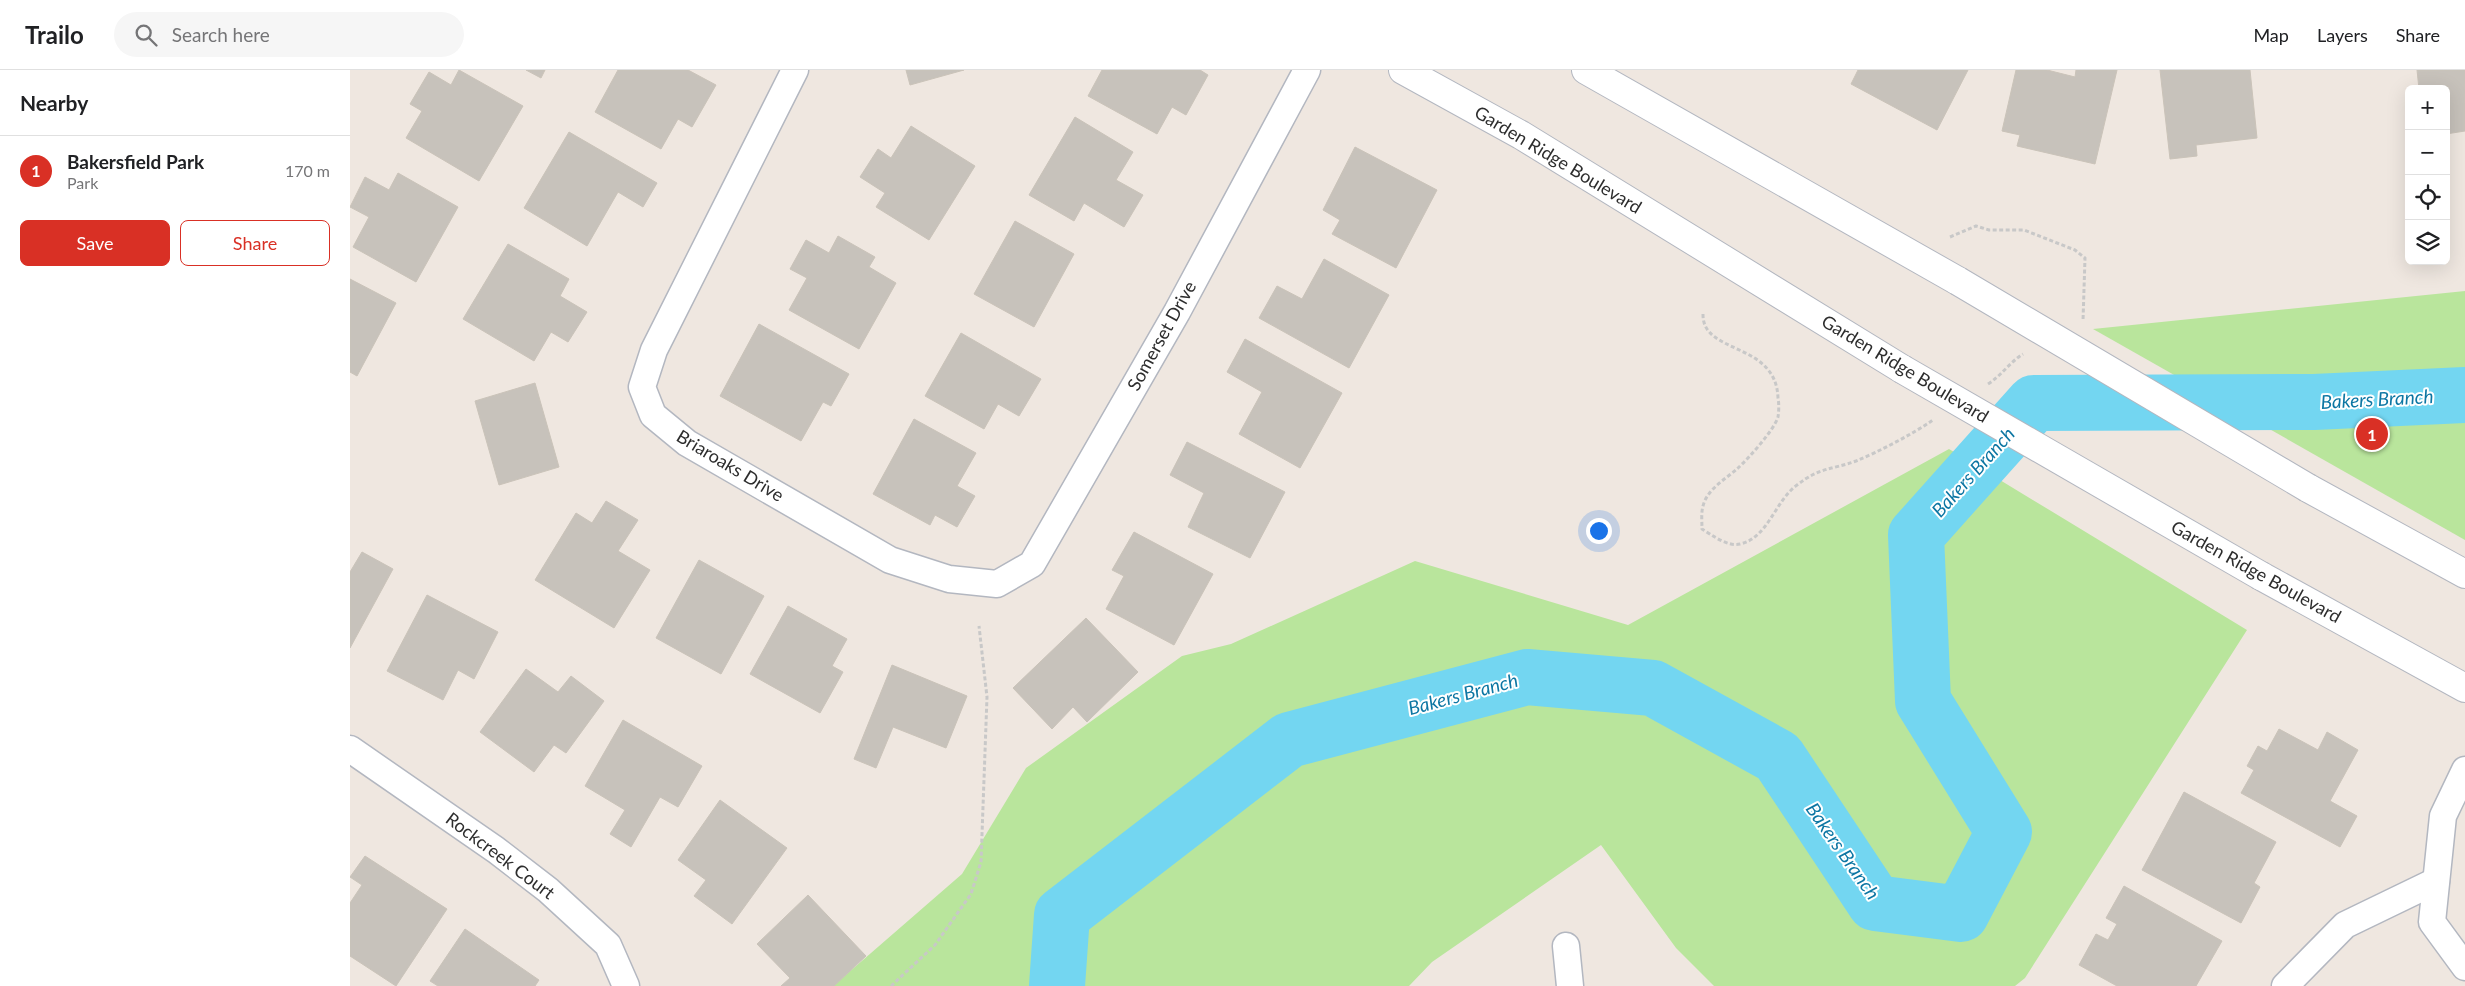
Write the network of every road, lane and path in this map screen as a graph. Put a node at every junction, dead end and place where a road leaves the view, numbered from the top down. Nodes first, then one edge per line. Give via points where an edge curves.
1 (795, 70) edge
2 (1307, 70) edge
3 (1403, 70) edge
4 (1586, 70) edge
5 (1950, 237) dead end
6 (1704, 314) dead end
7 (2074, 326) dead end
8 (2031, 350) dead end
9 (1981, 389) dead end
10 (1939, 416) dead end
11 (2465, 574) edge
12 (997, 584) joint
13 (979, 626) dead end
14 (2465, 688) edge
15 (350, 749) edge
16 (2465, 770) edge
17 (2436, 880) junction
18 (1566, 946) dead end
19 (2465, 967) edge
20 (626, 986) edge
21 (891, 986) edge
22 (1570, 986) edge
23 (2285, 986) edge

1 - 12 street, Briaroaks Drive via 654,350 642,387 653,415 687,443 890,560 949,579
2 - 12 street, Somerset Drive via 1176,312 1032,564
3 - 14 main road, Garden Ridge Boulevard, bridge via 1521,135 1902,370 2261,576
4 - 11 main road, bridge via 1958,280 2308,488
5 - 7 path via 1976,226 1989,230 2024,230 2075,250 2085,258 2083,322
6 - 10 path via 1703,322 1712,337 1765,364 1778,387 1778,417 1772,428 1739,467 1718,483 1703,505 1702,529 1723,541 1739,544 1759,534 1785,496 1818,470 1856,461
8 - 9 path via 2014,359 1997,378
13 - 21 path via 987,697 981,862 971,894 935,945
15 - 20 street, Rockcreek Court via 548,890 608,945
16 - 17 street via 2443,816
17 - 19 street via 2432,922
17 - 23 street via 2345,925
18 - 22 street

